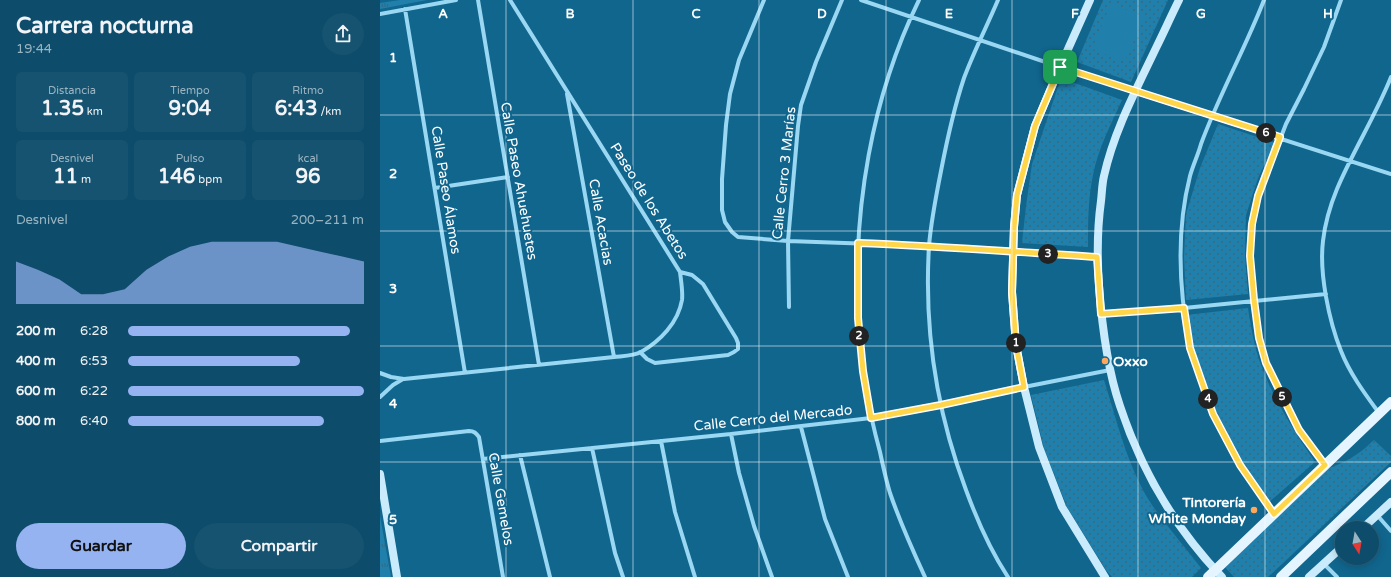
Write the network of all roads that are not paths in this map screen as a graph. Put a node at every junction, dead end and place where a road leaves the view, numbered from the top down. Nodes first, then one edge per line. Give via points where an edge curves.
1 (456, 0) edge
2 (478, 0) edge
3 (510, 0) edge
4 (764, 0) edge
5 (842, 0) edge
6 (861, 0) edge
7 (919, 0) edge
8 (998, 0) edge
9 (1090, 0) edge
10 (1179, 0) edge
11 (1264, 0) edge
12 (1340, 0) edge
13 (405, 9) junction
14 (380, 14) edge
15 (911, 17) junction
16 (980, 40) junction
17 (1060, 67) junction
18 (1391, 77) edge
19 (566, 92) junction
20 (1134, 92) junction
21 (1213, 116) junction
22 (1280, 137) junction
23 (1350, 160) junction
24 (1391, 174) edge
25 (508, 177) junction
26 (435, 188) junction
27 (788, 241) junction
28 (858, 243) junction
29 (929, 246) junction
30 (1012, 251) junction
31 (1097, 257) junction
32 (680, 272) junction
33 (1326, 294) junction
34 (1254, 300) junction
35 (790, 307) dead end
36 (1184, 308) junction
37 (1101, 314) junction
38 (640, 352) junction
39 (614, 357) junction
40 (539, 366) junction
41 (1110, 370) junction
42 (380, 372) edge
43 (465, 373) junction
44 (404, 379) junction
45 (1024, 387) junction
46 (380, 397) edge
47 (1391, 402) edge
48 (941, 405) junction
49 (1379, 413) junction
50 (871, 418) junction
51 (801, 427) junction
52 (731, 434) junction
53 (380, 441) edge
54 (661, 441) junction
55 (592, 448) junction
56 (520, 455) junction
57 (483, 459) junction
58 (1325, 465) junction
59 (1391, 472) edge
60 (380, 474) edge
61 (1391, 502) edge
62 (1274, 514) junction
63 (1377, 515) junction
64 (1371, 521) edge
65 (1391, 531) edge
66 (1335, 553) edge
67 (1323, 563) junction
68 (1215, 575) edge
69 (397, 577) edge
70 (503, 577) edge
71 (550, 577) edge
72 (623, 577) edge
73 (695, 577) edge
74 (772, 577) edge
75 (848, 577) edge
76 (925, 577) edge
77 (1008, 577) edge
78 (1105, 577) edge
79 (1281, 577) edge
80 (1309, 577) edge
81 (1337, 577) edge

1 - 13 street
2 - 25 street, Calle Paseo Ahuehuetes
3 - 19 street, Paseo de los Abetos
4 - 27 street via 738,60 730,94 722,179 722,210 725,222 738,237
5 - 27 street, Calle Cerro 3 Marías via 801,105
6 - 15 street
7 - 15 street
8 - 16 street
9 - 17 street
10 - 20 street
11 - 21 street
12 - 22 street via 1324,47
13 - 14 street
13 - 26 street, Calle Paseo Álamos
15 - 16 street
15 - 28 street via 878,110 867,164
16 - 17 street
16 - 29 street via 964,78 947,138
17 - 20 street
17 - 30 street via 1035,126 1017,195
18 - 23 street
19 - 32 street, Paseo de los Abetos
19 - 39 street, Calle Acacias
20 - 21 street
20 - 31 street via 1116,134 1103,177
21 - 22 street
21 - 36 street via 1190,175 1183,213 1180,257
22 - 23 street
22 - 34 street via 1258,196 1252,224 1250,256
23 - 24 street
23 - 33 street via 1326,223 1323,242
25 - 26 street
25 - 40 street, Calle Paseo Ahuehuetes
26 - 43 street, Calle Paseo Álamos
27 - 28 street
27 - 35 street, Calle Cerro 3 Marías
28 - 29 street
28 - 50 street via 858,318
29 - 30 street
29 - 48 street via 931,334
30 - 31 street
30 - 45 street via 1016,345
31 - 37 street
32 - 38 street, Paseo de los Abetos via 682,300 673,323 664,335
32 - 38 street via 692,275 703,284 736,338 738,349 728,355 655,363
33 - 34 street
33 - 49 street via 1341,352 1358,384
34 - 36 street
34 - 58 street via 1259,338 1266,363 1299,430
36 - 37 street
36 - 62 street via 1190,348 1213,414 1240,465
37 - 41 street
38 - 39 street, Paseo de los Abetos
39 - 40 street, Paseo de los Abetos
40 - 43 street, Paseo de los Abetos
41 - 45 street, Calle Cerro del Mercado
41 - 68 street via 1134,444 1150,478 1181,529
42 - 44 street, Paseo de los Abetos
43 - 44 street, Paseo de los Abetos
44 - 46 street, Paseo de los Abetos
45 - 48 street, Calle Cerro del Mercado
45 - 78 street via 1039,447 1062,507
47 - 49 main road
48 - 50 street, Calle Cerro del Mercado
48 - 77 street via 956,462 979,524
49 - 58 main road
50 - 51 street, Calle Cerro del Mercado
50 - 76 street via 890,492
51 - 52 street, Calle Cerro del Mercado
51 - 75 street via 825,519
52 - 54 street, Calle Cerro del Mercado
52 - 74 street via 754,526
53 - 57 street, Calle Gemelos via 473,431 478,437
54 - 55 street, Calle Cerro del Mercado
54 - 73 street via 675,512
55 - 56 street, Calle Cerro del Mercado
55 - 72 street
56 - 57 street, Calle Cerro del Mercado
56 - 71 street
57 - 70 street, Calle Gemelos
58 - 62 main road
59 - 79 main road
60 - 69 street
61 - 63 street
62 - 68 main road
63 - 64 street
63 - 65 street
66 - 67 street
67 - 80 street
67 - 81 street

